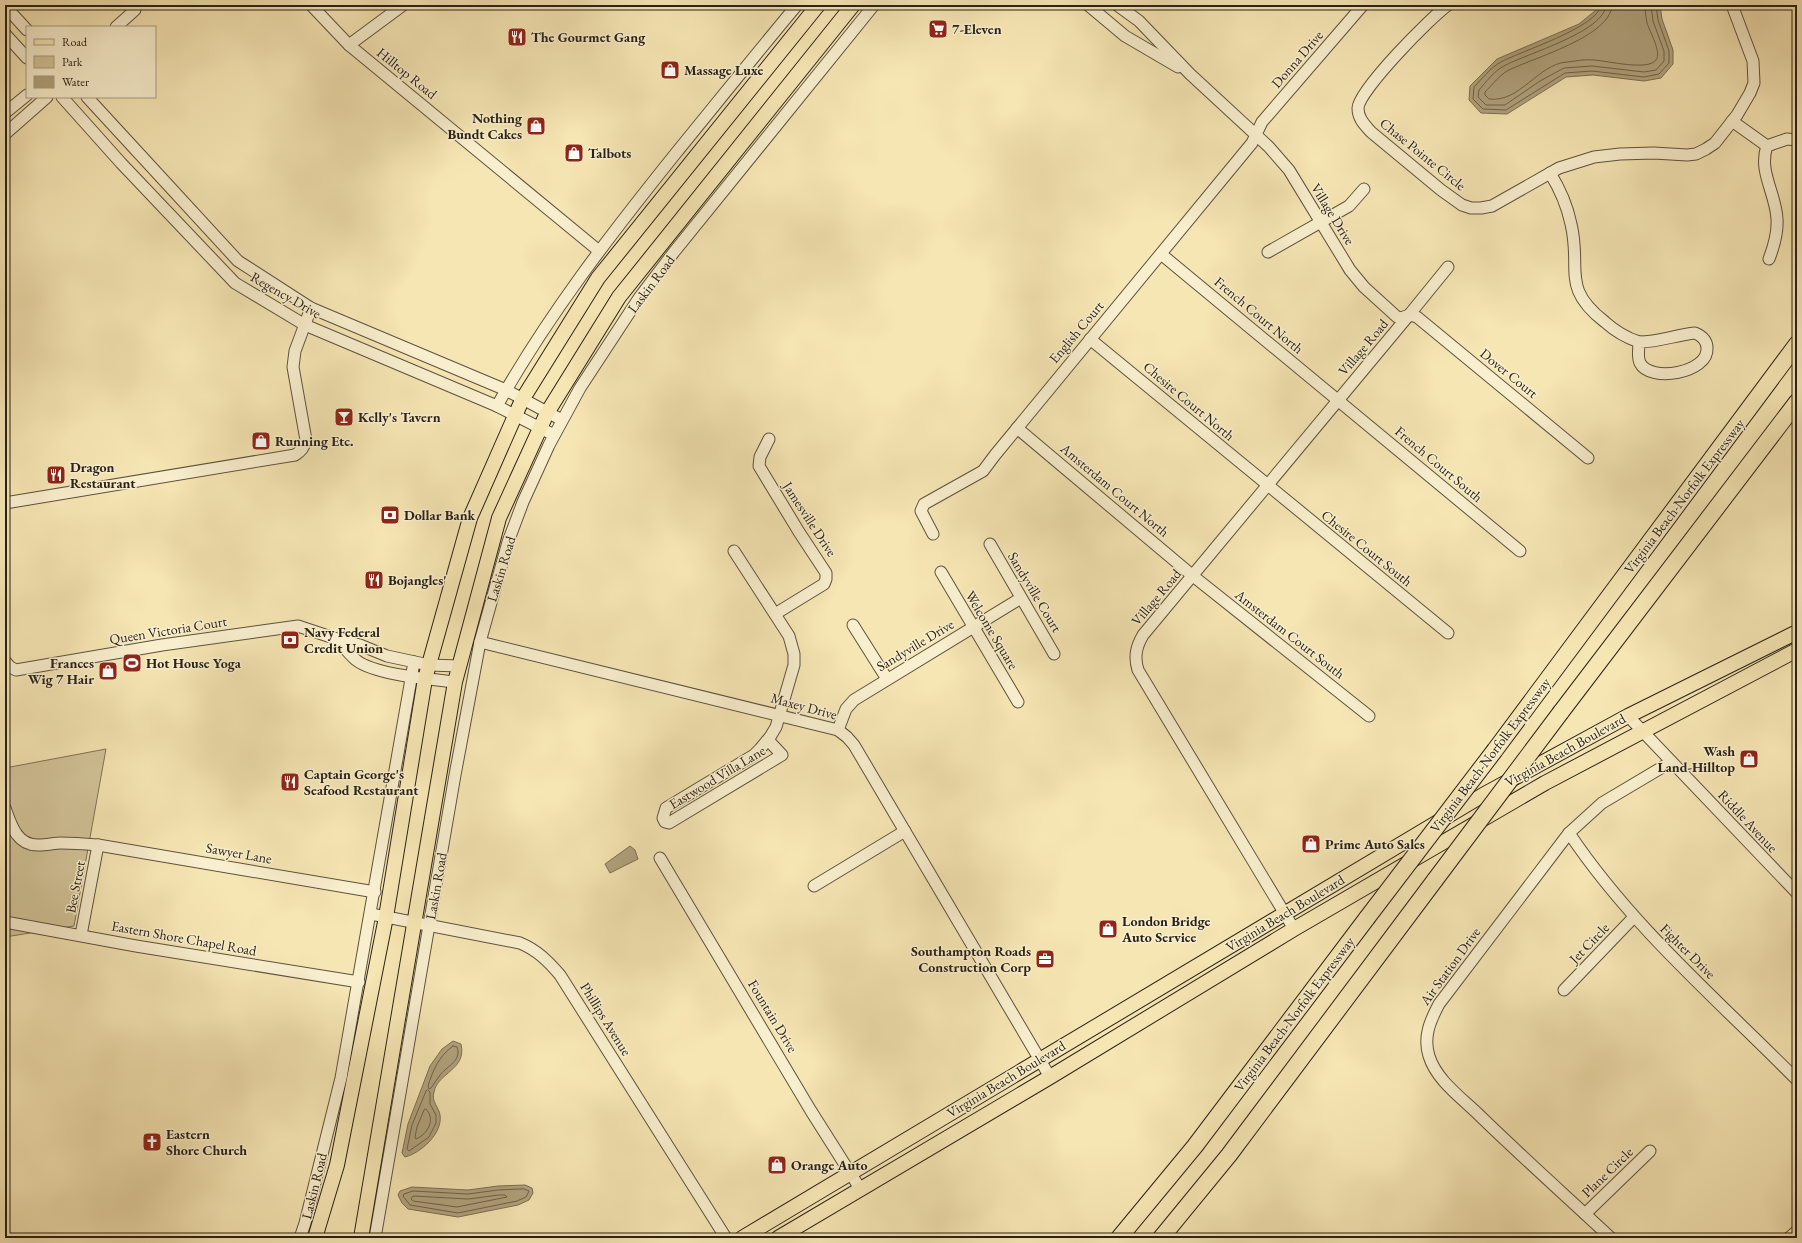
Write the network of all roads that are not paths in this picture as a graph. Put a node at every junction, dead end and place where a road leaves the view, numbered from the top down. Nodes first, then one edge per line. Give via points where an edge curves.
1 (311, 5) edge
2 (403, 5) edge
3 (797, 5) edge
4 (818, 5) edge
5 (853, 5) edge
6 (874, 5) edge
7 (1088, 5) edge
8 (1118, 5) edge
9 (1363, 5) edge
10 (1448, 5) edge
11 (1732, 5) edge
12 (5, 6) edge
13 (135, 10) dead end
14 (117, 26) edge
15 (26, 29) edge
16 (5, 34) edge
17 (349, 45) junction
18 (26, 57) edge
19 (1190, 74) junction
20 (26, 96) edge
21 (46, 98) edge
22 (63, 98) edge
23 (88, 98) edge
24 (5, 113) edge
25 (1732, 121) junction
26 (5, 134) edge
27 (1257, 134) junction
28 (1797, 140) edge
29 (1767, 146) junction
30 (1550, 173) junction
31 (1364, 189) dead end
32 (1321, 222) junction
33 (600, 251) junction
34 (1268, 252) dead end
35 (1160, 254) junction
36 (1768, 259) dead end
37 (1448, 267) dead end
38 (311, 308) junction
39 (1409, 315) junction
40 (305, 326) junction
41 (1797, 337) edge
42 (1090, 339) junction
43 (1639, 342) junction
44 (1797, 344) edge
45 (1766, 386) junction
46 (506, 390) junction
47 (522, 400) junction
48 (1338, 400) junction
49 (1797, 402) edge
50 (497, 406) junction
51 (547, 413) junction
52 (515, 414) junction
53 (1797, 414) edge
54 (562, 420) junction
55 (540, 427) junction
56 (1017, 428) junction
57 (554, 435) junction
58 (769, 439) dead end
59 (1588, 458) dead end
60 (1268, 486) junction
61 (5, 502) edge
62 (1709, 518) junction
63 (933, 534) dead end
64 (990, 544) dead end
65 (734, 551) dead end
66 (1520, 551) dead end
67 (940, 572) dead end
68 (1193, 576) junction
69 (1021, 598) junction
70 (775, 614) junction
71 (853, 625) dead end
72 (973, 627) junction
73 (1797, 632) edge
74 (1448, 633) dead end
75 (337, 639) junction
76 (480, 642) junction
77 (1797, 650) edge
78 (1054, 654) dead end
79 (5, 661) edge
80 (414, 662) junction
81 (429, 665) junction
82 (459, 666) junction
83 (411, 677) junction
84 (426, 679) junction
85 (887, 679) junction
86 (455, 682) junction
87 (1018, 702) dead end
88 (779, 715) junction
89 (1369, 716) dead end
90 (1628, 716) junction
91 (838, 730) junction
92 (1643, 732) junction
93 (768, 740) junction
94 (1671, 762) junction
95 (5, 808) edge
96 (905, 831) junction
97 (1569, 833) junction
98 (98, 845) junction
99 (660, 858) dead end
100 (814, 886) dead end
101 (375, 892) junction
102 (1797, 893) edge
103 (1285, 913) junction
104 (371, 914) junction
105 (386, 917) junction
106 (1634, 917) junction
107 (5, 922) edge
108 (413, 923) junction
109 (429, 926) junction
110 (1294, 929) junction
111 (81, 936) junction
112 (359, 982) junction
113 (1564, 990) dead end
114 (1039, 1060) junction
115 (1050, 1077) junction
116 (1797, 1080) edge
117 (1650, 1151) dead end
118 (850, 1173) junction
119 (861, 1190) junction
120 (1585, 1214) junction
121 (1797, 1231) edge
122 (300, 1238) edge
123 (315, 1238) edge
124 (361, 1238) edge
125 (375, 1238) edge
126 (726, 1238) edge
127 (742, 1238) edge
128 (778, 1238) edge
129 (1119, 1238) edge
130 (1162, 1238) edge
131 (1611, 1238) edge
132 (1789, 1238) edge

1 - 17 street, Hilltop Road
2 - 17 street
3 - 33 street via 653,181
4 - 47 main road, Laskin Road via 598,278
5 - 51 main road, Laskin Road via 619,297
6 - 54 street, Laskin Road via 652,281 606,346
7 - 19 street, Village Drive via 1125,36
8 - 19 street, Village Drive via 1139,21
9 - 27 street, Donna Drive via 1262,122
10 - 30 street, Chase Pointe Circle via 1414,37 1363,95 1358,108 1363,124 1441,190 1462,205 1471,208 1492,206
11 - 25 street, Chase Pointe Circle via 1755,72 1750,93
12 - 15 street
13 - 14 street
16 - 18 street
17 - 33 street, Hilltop Road
19 - 27 street, Village Drive
20 - 24 street
21 - 26 street
22 - 40 street, Regency Drive via 235,283
23 - 38 street, Regency Drive via 238,261
25 - 29 street
25 - 30 street, Chase Pointe Circle via 1715,143 1696,154 1654,153 1594,157 1574,162
27 - 32 street, Village Drive via 1289,170
27 - 35 street, English Court
28 - 29 street via 1787,139
29 - 36 street via 1763,163 1778,221
30 - 43 street via 1564,200 1572,224 1575,279 1582,300 1610,327
31 - 32 street via 1349,206
32 - 34 street
32 - 39 street, Village Drive via 1350,270 1364,287 1397,317
33 - 46 street via 550,318
35 - 42 street, English Court
35 - 48 street, French Court North
37 - 39 street
38 - 40 street
38 - 46 street, Regency Drive
39 - 48 street, Village Road
39 - 59 street, Dover Court via 1417,317
40 - 50 street, Regency Drive
40 - 61 street via 295,351 293,367 306,440 305,447 295,455
41 - 45 highway
42 - 56 street, English Court
42 - 60 street, Chesire Court North
43 - 43 street via 1638,357 1641,364 1650,372 1678,372 1693,368 1708,352 1704,339 1695,333 1652,342
44 - 45 highway, Virginia Beach-Norfolk Expressway
45 - 129 highway, Virginia Beach-Norfolk Expressway, bridge via 1495,750 1194,1146
46 - 47 street, Regency Drive
46 - 50 street
47 - 51 street, Regency Drive
47 - 52 main road, Laskin Road
48 - 60 street, Village Road
48 - 66 street, French Court South
49 - 62 highway
50 - 52 street, Regency Drive
51 - 54 street, Regency Drive
51 - 55 main road, Laskin Road
52 - 55 street, Regency Drive
52 - 81 main road, Laskin Road via 470,518
53 - 62 highway
54 - 57 street, Laskin Road
55 - 57 street, Regency Drive
55 - 82 main road, Laskin Road via 499,518
56 - 63 street, English Court via 983,471 924,504 921,511
56 - 68 street, Amsterdam Court North
57 - 76 street, Laskin Road via 523,502 508,542
58 - 70 street, Jamesville Drive via 760,457 760,466 826,573 824,584
60 - 68 street, Village Road
60 - 74 street, Chesire Court South
62 - 130 highway, bridge via 1229,1155
64 - 69 street, Sandyville Court
65 - 70 street, Eastwood Villa Lane
67 - 72 street, Welcome Square
68 - 89 street, Amsterdam Court South
68 - 103 street, Village Road via 1138,643 1138,670
69 - 72 street, Sandyville Drive
69 - 78 street, Sandyville Court
70 - 88 street, Eastwood Villa Lane via 789,636 794,654 794,665
71 - 85 street
72 - 85 street, Sandyville Drive
72 - 87 street, Welcome Square
73 - 90 main road, Virginia Beach Boulevard
75 - 79 street, Queen Victoria Court via 305,627 290,626 16,670
75 - 80 street, Queen Victoria Court
75 - 83 street, Queen Victoria Court via 356,660 373,668
76 - 88 street, Maxey Drive
76 - 109 street, Laskin Road
77 - 92 main road, Virginia Beach Boulevard
80 - 81 street, Queen Victoria Court
80 - 83 street, Laskin Road
81 - 82 street, Queen Victoria Court
81 - 84 main road, Laskin Road
82 - 86 main road, Laskin Road
83 - 84 street, Queen Victoria Court
83 - 101 street, Laskin Road
84 - 86 street, Queen Victoria Court
84 - 105 main road, Laskin Road
85 - 91 street, Sandyville Drive via 854,700 846,709
86 - 108 main road, Laskin Road
88 - 91 street, Maxey Drive
88 - 93 street, Eastwood Villa Lane via 776,727
90 - 92 street, Riddle Avenue
90 - 103 main road, Virginia Beach Boulevard via 1483,794
91 - 96 street, Maxey Drive via 854,745
92 - 94 street, Riddle Avenue
92 - 110 main road, Virginia Beach Boulevard via 1545,783
93 - 93 street, Eastwood Villa Lane via 754,755 666,808 663,812 665,822 669,823 782,755
94 - 97 street, Air Station Drive via 1602,803
94 - 102 street, Riddle Avenue
95 - 98 street, Sawyer Lane via 17,835 31,845
96 - 100 street
96 - 114 street, Maxey Drive
97 - 106 street, Fighter Drive via 1590,864
97 - 120 street, Air Station Drive via 1439,1004 1427,1032 1427,1046 1429,1057 1442,1079
98 - 101 street, Sawyer Lane
98 - 111 street, Bee Street
99 - 118 street, Fountain Drive
101 - 104 street, Laskin Road
103 - 110 street, Village Road
103 - 114 main road, Virginia Beach Boulevard
104 - 105 street, Phillips Avenue
104 - 112 street, Laskin Road
105 - 108 street, Phillips Avenue
105 - 123 main road, Laskin Road via 337,1165
106 - 113 street, Jet Circle
106 - 116 street, Fighter Drive
107 - 111 street, Eastern Shore Chapel Road
108 - 109 street, Phillips Avenue
108 - 124 main road, Laskin Road
109 - 125 street, Laskin Road
109 - 126 street, Phillips Avenue via 520,943 544,957 560,975
110 - 115 main road, Virginia Beach Boulevard
111 - 112 street, Eastern Shore Chapel Road
112 - 122 street, Laskin Road via 341,1078 306,1223
114 - 115 street, Maxey Drive
114 - 118 main road, Virginia Beach Boulevard
115 - 119 main road, Virginia Beach Boulevard
117 - 120 street, Plane Circle
118 - 119 street, Fountain Drive
118 - 127 main road, Virginia Beach Boulevard
119 - 128 main road, Virginia Beach Boulevard
120 - 131 street, Air Station Drive
121 - 132 street

